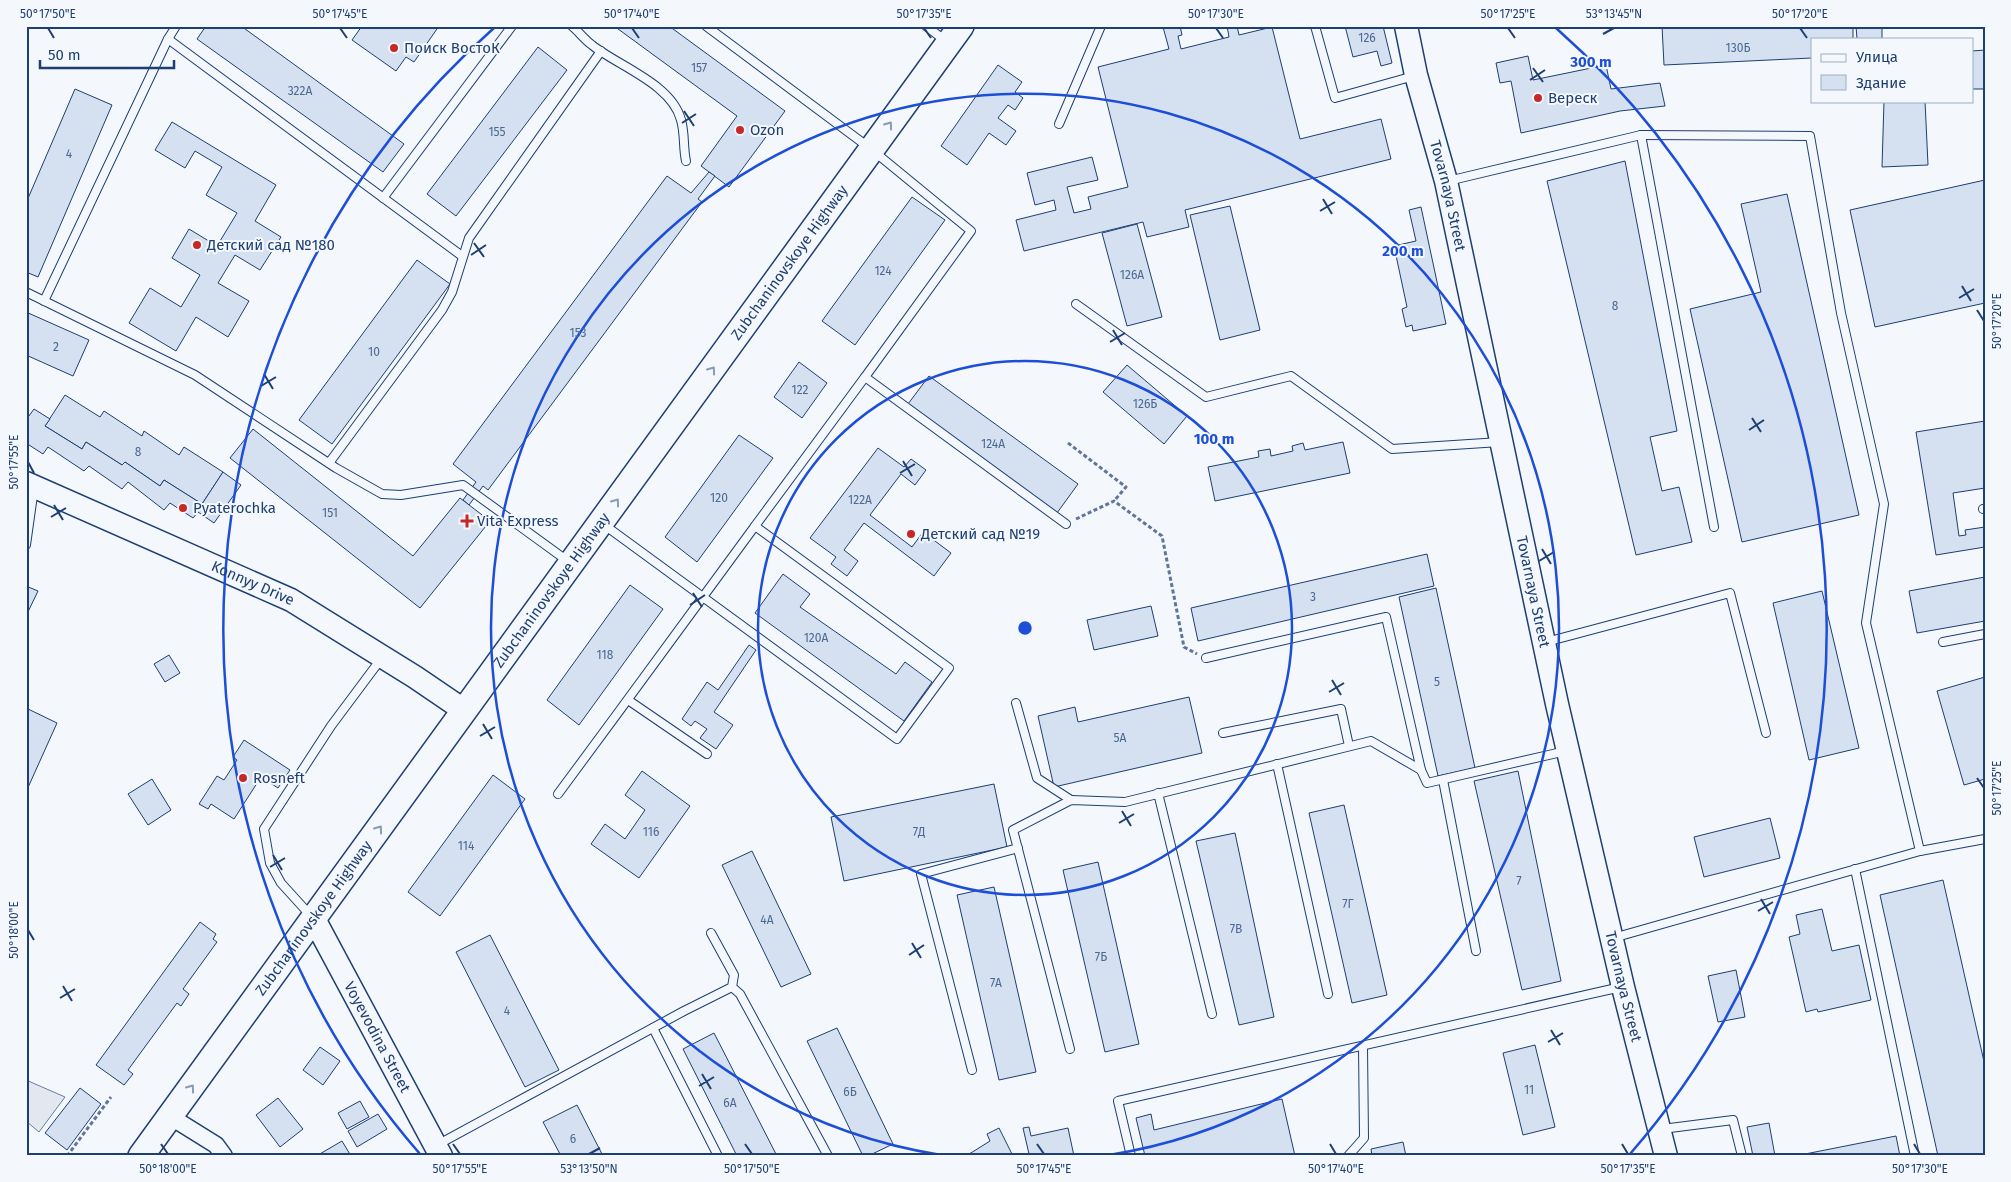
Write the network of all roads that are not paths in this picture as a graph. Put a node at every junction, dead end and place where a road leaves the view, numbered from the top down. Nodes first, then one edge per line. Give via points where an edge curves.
1 (176, 26) edge
2 (512, 26) edge
3 (572, 26) edge
4 (706, 26) edge
5 (926, 26) edge
6 (1101, 26) edge
7 (1315, 26) edge
8 (1406, 26) edge
9 (955, 35) edge
10 (168, 39) junction
11 (601, 51) junction
12 (1416, 75) junction
13 (1059, 124) dead end
14 (1640, 135) junction
15 (872, 149) junction
16 (686, 161) dead end
17 (1446, 181) junction
18 (383, 198) junction
19 (462, 256) junction
20 (26, 292) edge
21 (44, 301) junction
22 (1076, 304) dead end
23 (865, 377) junction
24 (1500, 442) junction
25 (329, 463) junction
26 (30, 485) edge
27 (601, 523) junction
28 (1066, 524) road end
29 (755, 526) junction
30 (1714, 526) dead end
31 (26, 545) edge
32 (571, 564) junction
33 (703, 597) junction
34 (1985, 634) edge
35 (1544, 642) junction
36 (1943, 642) dead end
37 (382, 658) junction
38 (1206, 658) road end
39 (628, 700) junction
40 (1016, 703) dead end
41 (464, 711) junction
42 (1223, 733) dead end
43 (1766, 733) dead end
44 (1349, 746) junction
45 (1568, 750) junction
46 (706, 754) dead end
47 (1276, 764) junction
48 (1421, 770) junction
49 (1443, 780) junction
50 (1158, 793) junction
51 (558, 794) dead end
52 (1071, 800) junction
53 (1985, 839) edge
54 (1018, 848) junction
55 (1920, 851) junction
56 (1855, 869) junction
57 (314, 919) junction
58 (711, 933) dead end
59 (1612, 939) junction
60 (1476, 951) dead end
61 (732, 987) junction
62 (1623, 987) junction
63 (1328, 994) dead end
64 (1212, 1014) dead end
65 (653, 1028) junction
66 (1364, 1047) junction
67 (1070, 1049) dead end
68 (972, 1070) dead end
69 (170, 1117) junction
70 (1660, 1129) junction
71 (438, 1151) edge
72 (141, 1156) edge
73 (224, 1156) edge
74 (718, 1156) edge
75 (828, 1156) edge
76 (1131, 1156) edge
77 (1348, 1156) edge
78 (1666, 1156) edge
79 (1742, 1156) edge
80 (1916, 1156) edge

1 - 10 lane
2 - 18 lane
3 - 11 lane
4 - 15 lane
5 - 9 lane
6 - 13 lane
7 - 12 lane via 1335,98
8 - 12 street, Tovarnaya Street
15 -> 9 main road, Zubchaninovskoye Highway
10 - 18 lane
10 - 21 lane
11 - 16 lane via 651,82 674,105 681,119
11 - 19 lane via 479,223
12 - 17 street, Tovarnaya Street
14 - 17 lane
14 - 30 lane
14 - 55 lane via 1810,136 1842,313 1884,504 1866,623
15 - 23 lane via 971,232
27 -> 15 main road, Zubchaninovskoye Highway
17 - 24 street, Tovarnaya Street
18 - 19 lane
19 - 25 lane via 452,292 442,310
20 - 21 lane
21 - 25 lane via 195,375
22 - 24 lane via 1206,397 1291,376 1392,450
23 - 28 lane
23 - 29 lane
24 - 35 street, Tovarnaya Street
25 - 32 lane via 382,494 401,495 463,485
26 - 31 lane
26 - 37 street, Konnyy Drive via 291,600
27 - 32 main road, Zubchaninovskoye Highway
27 - 33 lane
29 - 33 lane
29 - 33 lane via 949,668 926,700 897,739
32 - 41 main road, Zubchaninovskoye Highway
33 - 39 lane
34 - 36 lane
35 - 43 lane via 1730,593
35 - 45 street, Tovarnaya Street
37 - 41 street, Konnyy Drive
37 - 57 lane via 331,726 264,829 270,863 281,883
38 - 48 lane via 1386,617
39 - 46 lane
39 - 51 lane
40 - 52 lane via 1037,778
57 -> 41 main road, Zubchaninovskoye Highway
42 - 44 lane via 1341,709
44 - 47 lane
44 - 48 lane via 1371,741
45 - 49 lane
45 - 59 street, Tovarnaya Street
47 - 50 lane
47 - 63 lane
48 - 49 lane via 1427,783
49 - 60 lane
50 - 52 lane via 1125,802
50 - 64 lane
52 - 54 lane via 1013,830
53 - 55 lane
54 - 67 lane
54 - 68 lane via 921,874
55 - 56 lane
56 - 59 lane
56 - 80 lane
69 -> 57 main road, Zubchaninovskoye Highway
57 - 71 street, Voyevodina Street
58 - 61 lane via 734,975
59 - 62 street, Tovarnaya Street
61 - 65 lane
61 - 75 lane via 740,994
62 - 66 lane
62 - 70 street, Tovarnaya Street
65 - 71 lane
65 - 74 lane
66 - 76 lane via 1118,1100
66 - 77 lane via 1364,1138
69 - 72 main road, Zubchaninovskoye Highway
69 - 73 street via 216,1145
70 - 78 street, Tovarnaya Street
70 - 79 lane via 1733,1120

